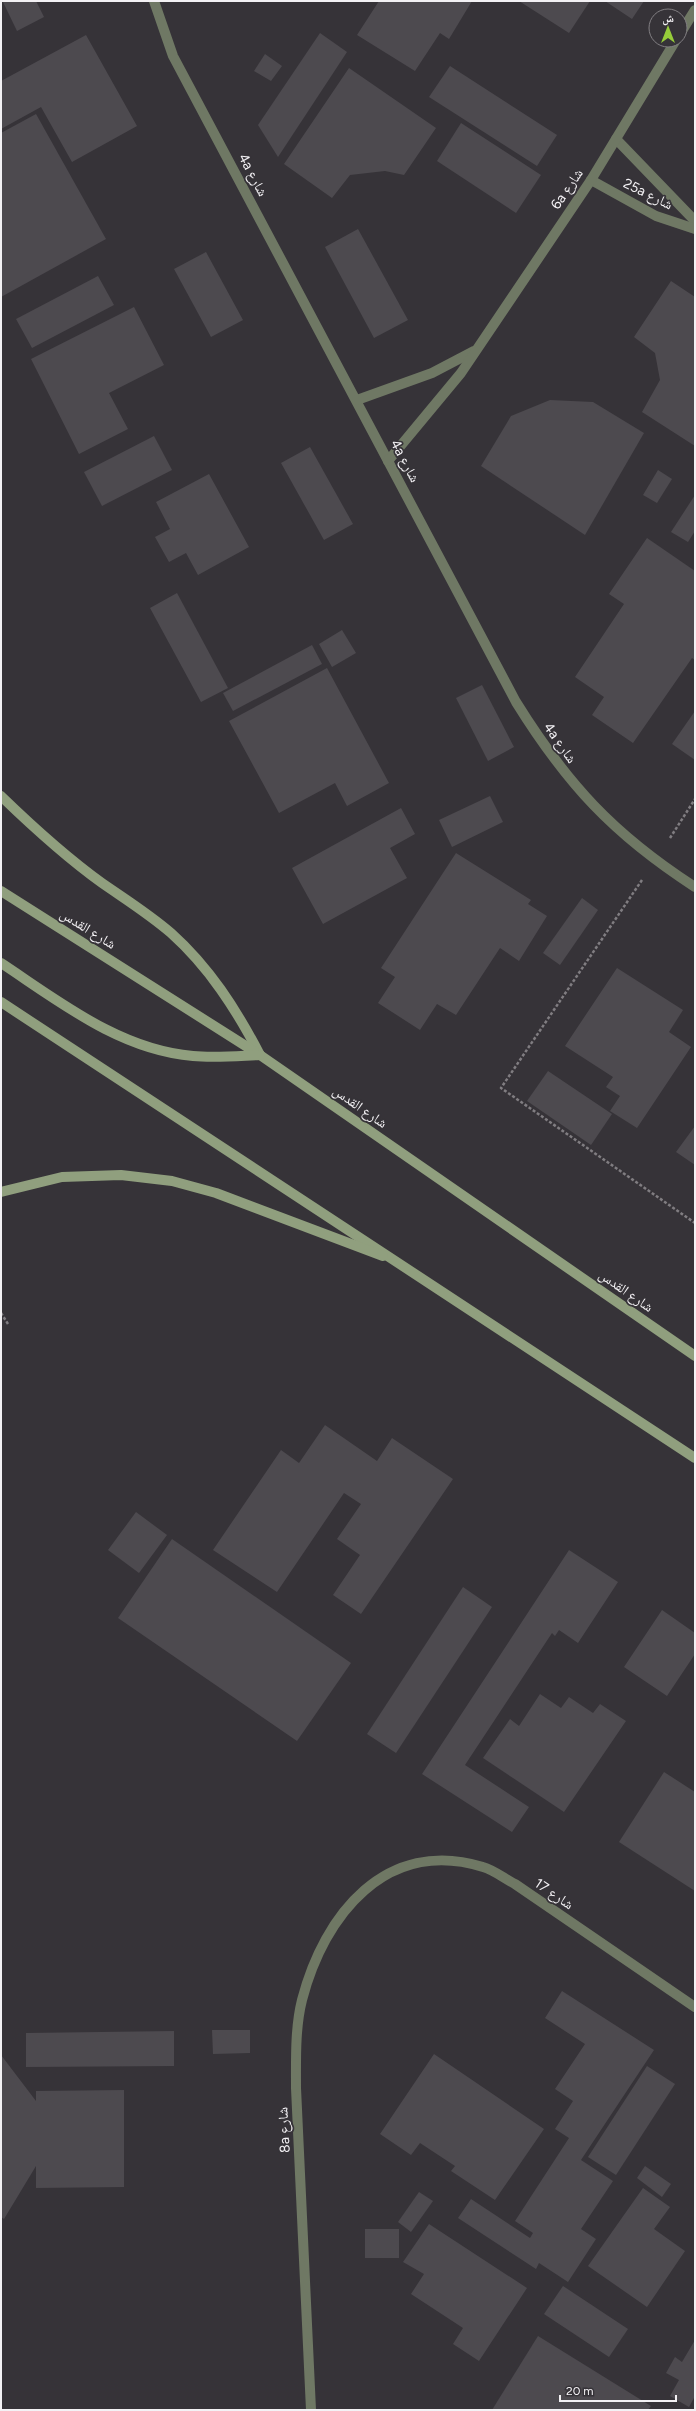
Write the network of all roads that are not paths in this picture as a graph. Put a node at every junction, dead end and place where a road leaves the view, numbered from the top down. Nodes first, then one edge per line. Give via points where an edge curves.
1 (154, 1) edge
2 (695, 10) edge
3 (688, 21) edge
4 (671, 48) edge
5 (616, 139) junction
6 (591, 180) junction
7 (695, 221) edge
8 (695, 229) edge
9 (475, 350) junction
10 (357, 400) junction
11 (388, 461) junction
12 (1, 796) edge
13 (695, 887) edge
14 (1, 891) edge
15 (1, 963) edge
16 (1, 1002) edge
17 (260, 1054) junction
18 (1, 1192) edge
19 (402, 1263) junction
20 (695, 1356) edge
21 (695, 1458) edge
22 (382, 1876) joint
23 (695, 2007) edge
24 (311, 2410) edge

1 - 10 street, 4a شارع via 173,56
2 - 3 street
4 - 5 street, 6a شارع
5 - 6 street, 6a شارع
5 - 7 street, 25a شارع
6 - 8 street, 25a شارع via 656,216
6 - 9 street, 6a شارع
9 - 10 street, 6a شارع via 432,373
9 - 11 street, 6a شارع via 446,393
10 - 11 street, 4a شارع
11 - 13 street, 4a شارع via 516,702 540,742 568,779 600,814 655,861
12 - 17 main road via 64,853 172,934 222,990 241,1018
14 - 17 main road, شارع القدس
15 - 17 main road via 94,1024 125,1038 158,1049 192,1056
16 - 19 main road
17 - 20 main road, شارع القدس
18 - 19 main road via 62,1177 121,1175 172,1181 216,1193
19 - 21 main road
22 - 23 street, شارع 17 via 415,1862 450,1859 484,1867 515,1884
22 - 24 street, 8a شارع via 351,1902 328,1934 302,2001 296,2040

